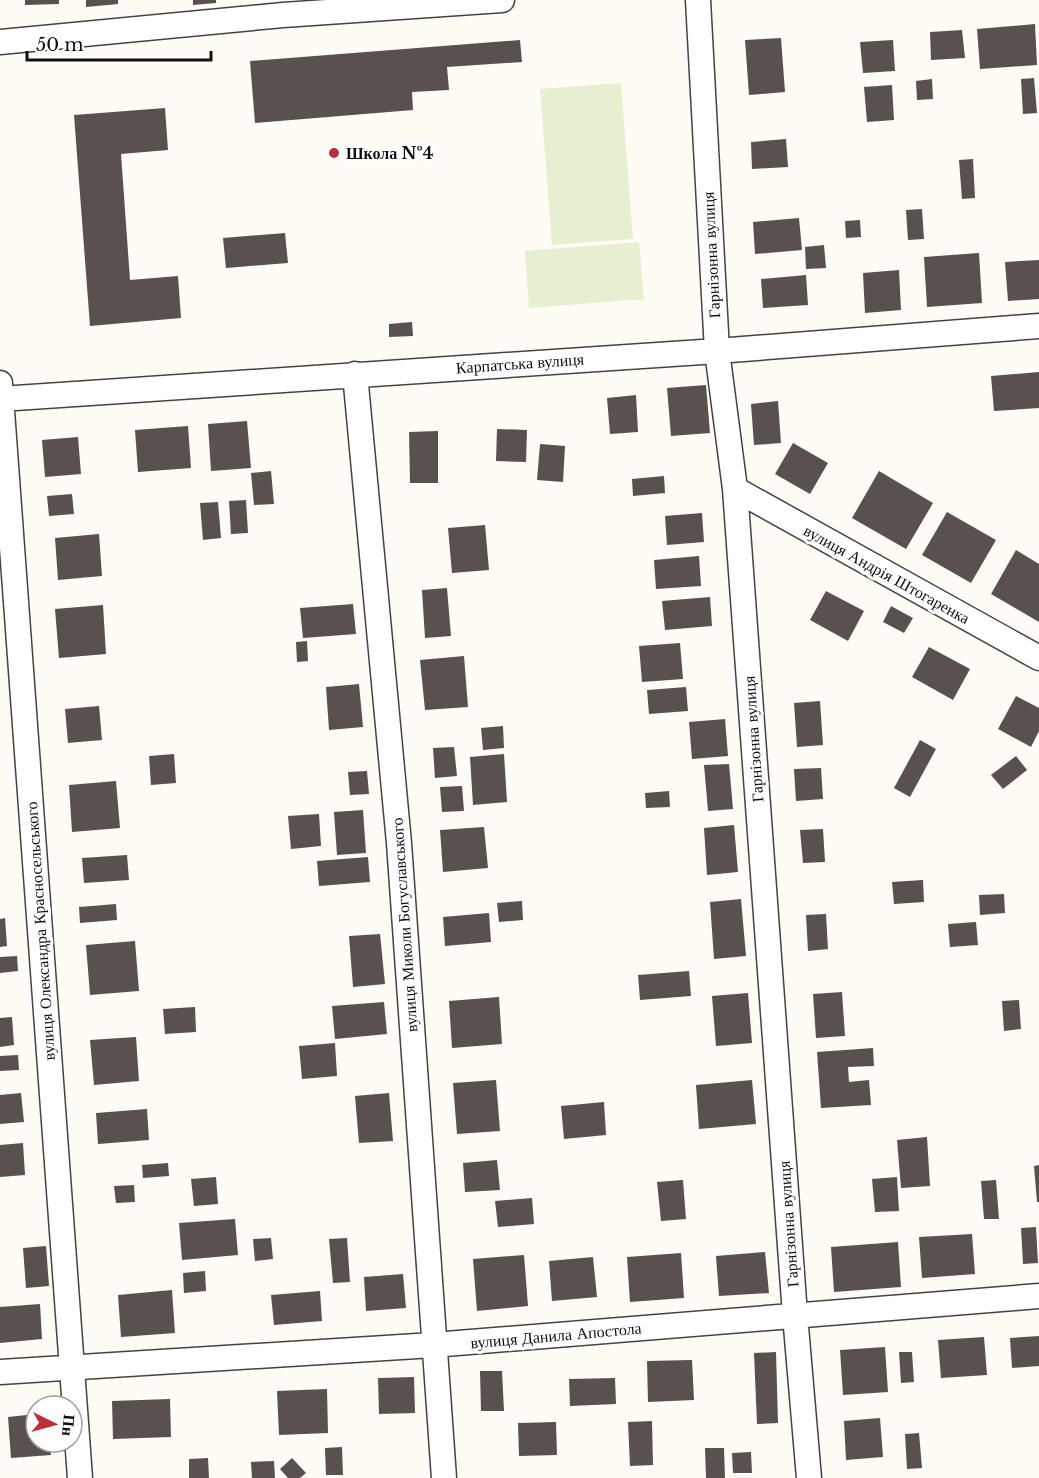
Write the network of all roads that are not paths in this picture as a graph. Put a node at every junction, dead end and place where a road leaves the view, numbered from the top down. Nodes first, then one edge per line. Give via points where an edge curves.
1 (502, 0) edge
2 (698, 0) edge
3 (286, 8) edge
4 (0, 42) edge
5 (1039, 326) edge
6 (717, 351) junction
7 (354, 374) junction
8 (0, 394) edge
9 (735, 489) junction
10 (1039, 658) edge
11 (1039, 1296) edge
12 (795, 1316) junction
13 (433, 1345) junction
14 (73, 1366) junction
15 (0, 1372) edge
16 (80, 1478) edge
17 (444, 1478) edge
18 (808, 1478) edge

1 - 3 street
2 - 6 street, Гарнізонна вулиця
3 - 4 street
5 - 6 street, Карпатська вулиця
6 - 7 street, Карпатська вулиця
6 - 9 street, Гарнізонна вулиця
7 - 8 street, Карпатська вулиця
7 - 13 street, вулиця Миколи Богуславського via 399,843
8 - 14 street, вулиця Олександра Красносельського
9 - 10 street, вулиця Андрія Штогаренка
9 - 12 street, Гарнізонна вулиця
11 - 12 street, вулиця Данила Апостола
12 - 13 street, вулиця Данила Апостола
12 - 18 street, Гарнізонна вулиця
13 - 14 street, вулиця Данила Апостола
13 - 17 street, вулиця Миколи Богуславського
14 - 15 street, вулиця Данила Апостола
14 - 16 street, вулиця Олександра Красносельського

